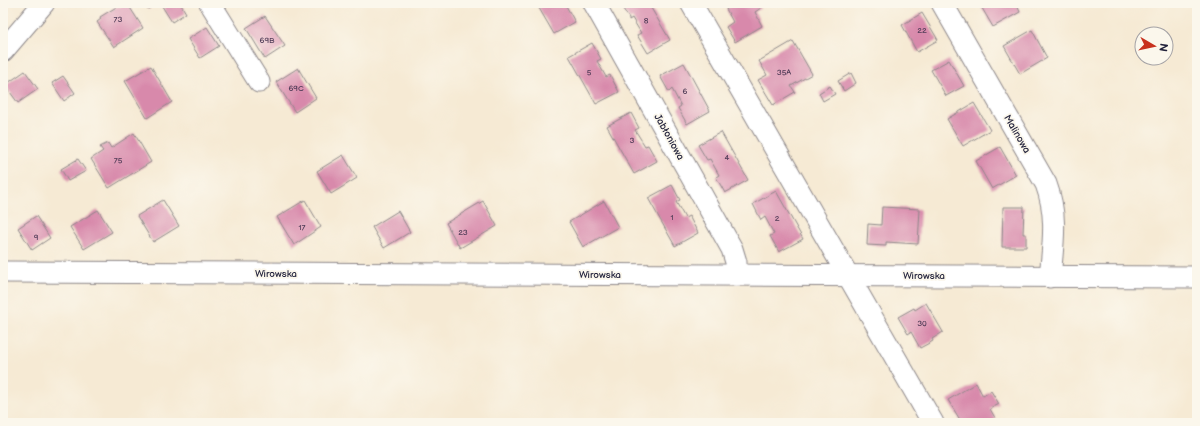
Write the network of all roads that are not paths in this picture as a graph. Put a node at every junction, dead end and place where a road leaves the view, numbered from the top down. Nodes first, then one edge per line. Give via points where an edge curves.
1 (44, 3) edge
2 (210, 3) edge
3 (594, 3) edge
4 (691, 3) edge
5 (942, 3) edge
6 (3, 51) edge
7 (259, 82) dead end
8 (3, 272) edge
9 (736, 275) junction
10 (848, 276) junction
11 (1050, 277) junction
12 (1197, 277) edge
13 (933, 423) edge

1 - 6 street
2 - 7 street
3 - 9 street, Jabłoniowa via 732,250 736,262
4 - 10 street
5 - 11 street, Malinowa via 1046,184 1054,223
8 - 9 street, Wirowska
9 - 10 street, Wirowska
10 - 11 street, Wirowska
10 - 13 street
11 - 12 street, Wirowska

